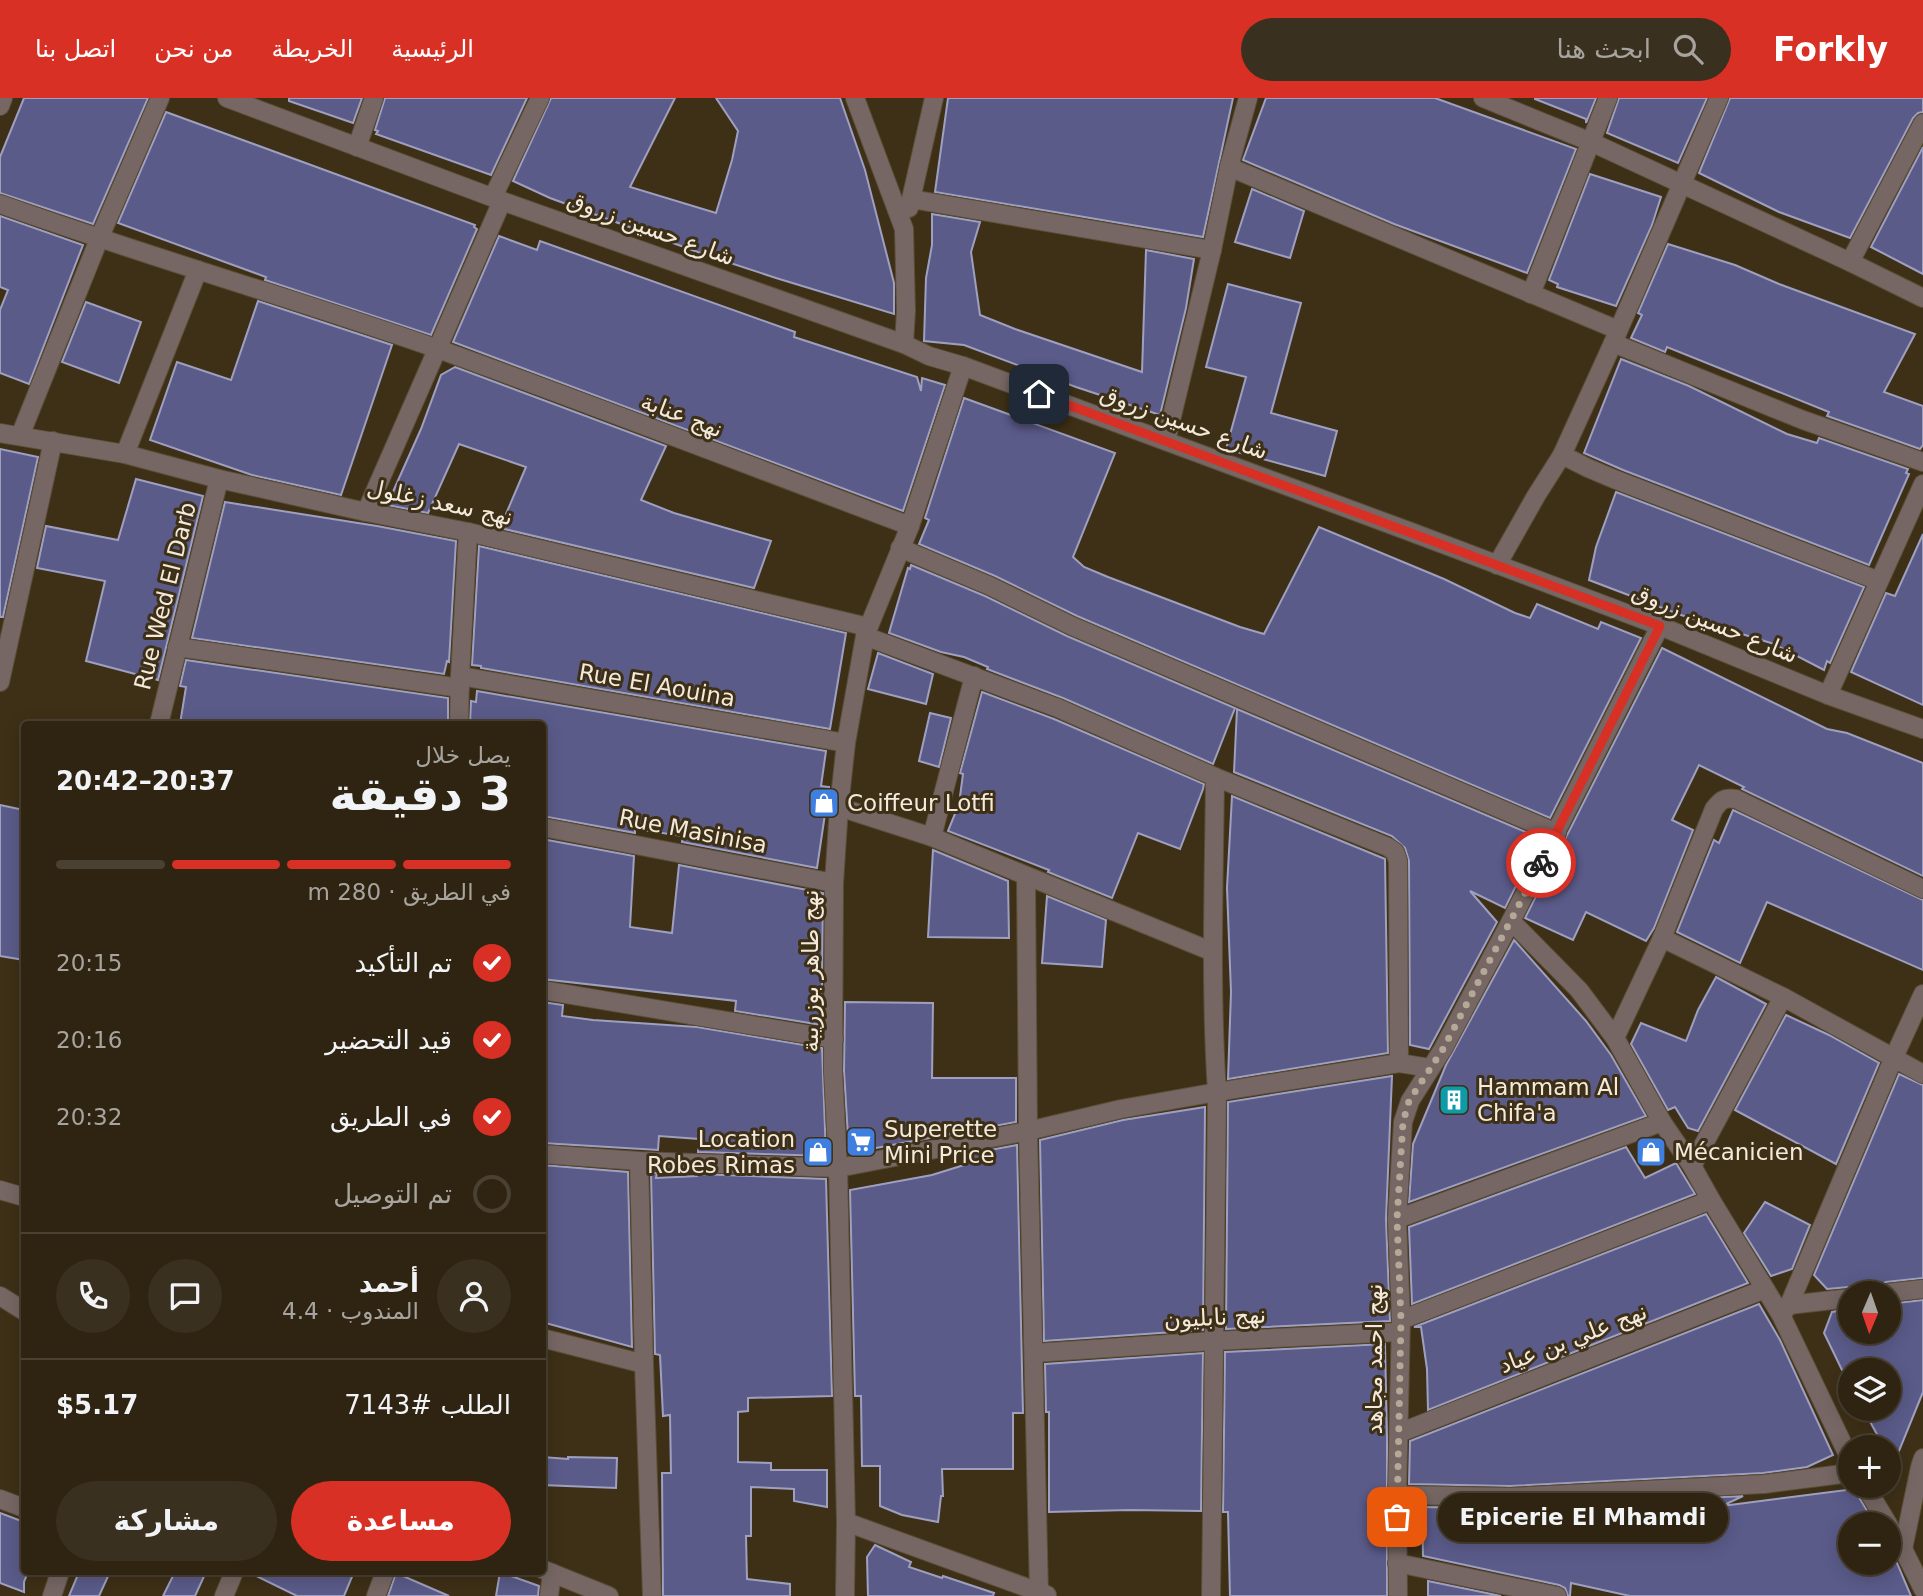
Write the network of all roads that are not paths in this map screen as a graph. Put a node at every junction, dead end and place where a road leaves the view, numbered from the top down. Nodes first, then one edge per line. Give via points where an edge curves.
1 (3, 98) edge
2 (160, 98) edge
3 (227, 98) edge
4 (374, 98) edge
5 (540, 98) edge
6 (855, 98) edge
7 (934, 98) edge
8 (1248, 98) edge
9 (1483, 98) edge
10 (1608, 98) edge
11 (1719, 98) edge
12 (0, 106) edge
13 (1923, 123) edge
14 (1591, 142) junction
15 (357, 147) junction
16 (1229, 167) junction
17 (1681, 184) junction
18 (497, 199) junction
19 (911, 200) junction
20 (0, 204) edge
21 (904, 229) junction
22 (99, 239) junction
23 (1212, 250) junction
24 (1850, 262) junction
25 (198, 270) junction
26 (1531, 294) junction
27 (1923, 298) edge
28 (1615, 336) junction
29 (904, 344) junction
30 (437, 349) junction
31 (963, 366) junction
32 (0, 433) edge
33 (20, 436) junction
34 (53, 441) junction
35 (1166, 441) junction
36 (125, 454) junction
37 (1562, 455) junction
38 (1923, 462) edge
39 (219, 479) junction
40 (1923, 484) edge
41 (366, 512) junction
42 (910, 526) junction
43 (468, 532) junction
44 (900, 548) junction
45 (1497, 565) junction
46 (1880, 581) junction
47 (1660, 626) junction
48 (866, 631) junction
49 (177, 647) junction
50 (974, 676) junction
51 (0, 682) edge
52 (460, 682) junction
53 (1828, 695) junction
54 (160, 721) edge
55 (459, 721) edge
56 (1923, 729) edge
57 (846, 743) junction
58 (1215, 777) junction
59 (839, 807) junction
60 (546, 828) edge
61 (1557, 833) junction
62 (932, 837) junction
63 (1026, 876) junction
64 (834, 883) junction
65 (1923, 889) edge
66 (1511, 921) junction
67 (1661, 938) junction
68 (1213, 952) junction
69 (546, 991) edge
70 (1923, 994) edge
71 (1783, 998) junction
72 (1615, 1038) junction
73 (834, 1039) junction
74 (1894, 1057) junction
75 (1399, 1063) junction
76 (1430, 1068) junction
77 (1923, 1074) edge
78 (1217, 1092) junction
79 (1662, 1122) junction
80 (1028, 1131) junction
81 (546, 1154) edge
82 (639, 1161) junction
83 (1692, 1166) junction
84 (838, 1168) junction
85 (0, 1190) edge
86 (21, 1196) edge
87 (1711, 1200) junction
88 (1397, 1219) junction
89 (1765, 1289) junction
90 (1923, 1289) edge
91 (1901, 1291) edge
92 (0, 1296) edge
93 (1838, 1300) edge
94 (21, 1309) edge
95 (1785, 1310) junction
96 (1400, 1326) junction
97 (546, 1339) edge
98 (1213, 1341) junction
99 (1034, 1353) junction
100 (644, 1364) junction
101 (1399, 1433) junction
102 (1840, 1435) edge
103 (1923, 1458) edge
104 (1838, 1475) edge
105 (1397, 1495) junction
106 (0, 1499) edge
107 (21, 1507) edge
108 (846, 1522) junction
109 (1901, 1546) edge
110 (1903, 1549) junction
111 (1397, 1563) junction
112 (547, 1571) edge
113 (59, 1575) edge
114 (233, 1575) edge
115 (384, 1575) edge
116 (1923, 1589) edge
117 (1045, 1594) edge
118 (52, 1596) edge
119 (224, 1596) edge
120 (376, 1596) edge
121 (550, 1596) edge
122 (608, 1596) edge
123 (652, 1596) edge
124 (845, 1596) edge
125 (1211, 1596) edge
126 (1398, 1596) edge
127 (1557, 1596) edge

1 - 12 street
2 - 22 street
3 - 15 street, شارع حسين زروق
4 - 15 street
5 - 18 street
6 - 21 street
7 - 19 street
8 - 16 street
9 - 14 street
10 - 14 street
11 - 17 street
13 - 24 street
14 - 17 street
14 - 26 street
15 - 18 street, شارع حسين زروق
16 - 23 street
16 - 26 street
17 - 24 street
17 - 28 street
18 - 29 street, شارع حسين زروق
18 - 30 street
19 - 21 street
19 - 23 street
20 - 22 street, نهج عنابة
21 - 29 street
22 - 25 street, نهج عنابة
22 - 33 street
23 - 35 street
24 - 27 street
25 - 30 street, نهج عنابة
25 - 36 street
26 - 28 street
28 - 37 street
28 - 38 street via 1803,420
29 - 31 street, شارع حسين زروق
30 - 41 street
30 - 42 street, نهج عنابة
31 - 35 street, شارع حسين زروق
31 - 42 street, نهج طاهر بوزريبة
32 - 33 street, نهج سعد زغلول
33 - 34 street, نهج سعد زغلول
34 - 36 street, نهج سعد زغلول
34 - 51 street
35 - 45 street, شارع حسين زروق
36 - 39 street, نهج سعد زغلول
37 - 45 street
37 - 46 street
39 - 41 street, نهج سعد زغلول
39 - 49 street, Rue Wed El Darb
40 - 46 street
41 - 43 street, نهج سعد زغلول
42 - 44 street, نهج طاهر بوزريبة
43 - 48 street, نهج سعد زغلول
43 - 52 street
44 - 48 street, نهج طاهر بوزريبة
44 - 61 street
45 - 47 street, شارع حسين زروق
46 - 53 street
47 - 53 street, شارع حسين زروق
47 - 61 street, نهج احمد مجاهد
48 - 50 street, نهج سعد زغلول
48 - 57 street, نهج طاهر بوزريبة
49 - 52 street, Rue El Aouina
49 - 54 street, Rue Wed El Darb
50 - 58 street, نهج سعد زغلول
50 - 62 street
52 - 55 street
52 - 57 street, Rue El Aouina
53 - 56 street, شارع حسين زروق
57 - 59 street, نهج طاهر بوزريبة
58 - 68 street
58 - 75 street, نهج سعد زغلول via 1395,852
59 - 62 street
59 - 64 street, نهج طاهر بوزريبة
60 - 64 street, Rue Masinisa
61 - 66 street, نهج احمد مجاهد
62 - 63 street
63 - 68 street
63 - 80 street
64 - 73 street, نهج طاهر بوزريبة
65 - 67 street via 1727,798 1714,809
66 - 72 street via 1579,990
66 - 76 street, نهج احمد مجاهد
67 - 71 street
67 - 72 street
68 - 78 street
69 - 73 street
70 - 74 street
71 - 74 street
71 - 83 street
72 - 79 street
73 - 84 street, نهج طاهر بوزريبة
74 - 77 street
74 - 95 street
75 - 76 street
75 - 78 street
76 - 88 street, نهج احمد مجاهد via 1409,1101 1403,1122
78 - 80 street
78 - 98 street
79 - 83 street
79 - 88 street
80 - 84 street
80 - 99 street
81 - 82 street
82 - 84 street
82 - 100 street
83 - 87 street
84 - 108 street, نهج طاهر بوزريبة
85 - 86 street
87 - 89 street
87 - 96 street, نهج نابليون
88 - 96 street, نهج احمد مجاهد
89 - 95 street
89 - 101 street, نهج علي بن عياد
90 - 91 street
92 - 94 street
93 - 95 street
95 - 102 street
96 - 98 street, نهج نابليون
96 - 101 street, نهج احمد مجاهد
97 - 100 street
98 - 99 street, نهج نابليون
98 - 125 street
99 - 117 street
100 - 123 street
101 - 105 street, نهج احمد مجاهد
103 - 110 street
104 - 105 street via 1764,1484 1510,1497
105 - 111 street, نهج احمد مجاهد
106 - 107 street
108 - 117 street
108 - 124 street, نهج طاهر بوزريبة
109 - 110 street
110 - 116 street
111 - 126 street, نهج احمد مجاهد
111 - 127 street
112 - 121 street
112 - 122 street
113 - 118 street
114 - 119 street
115 - 120 street

